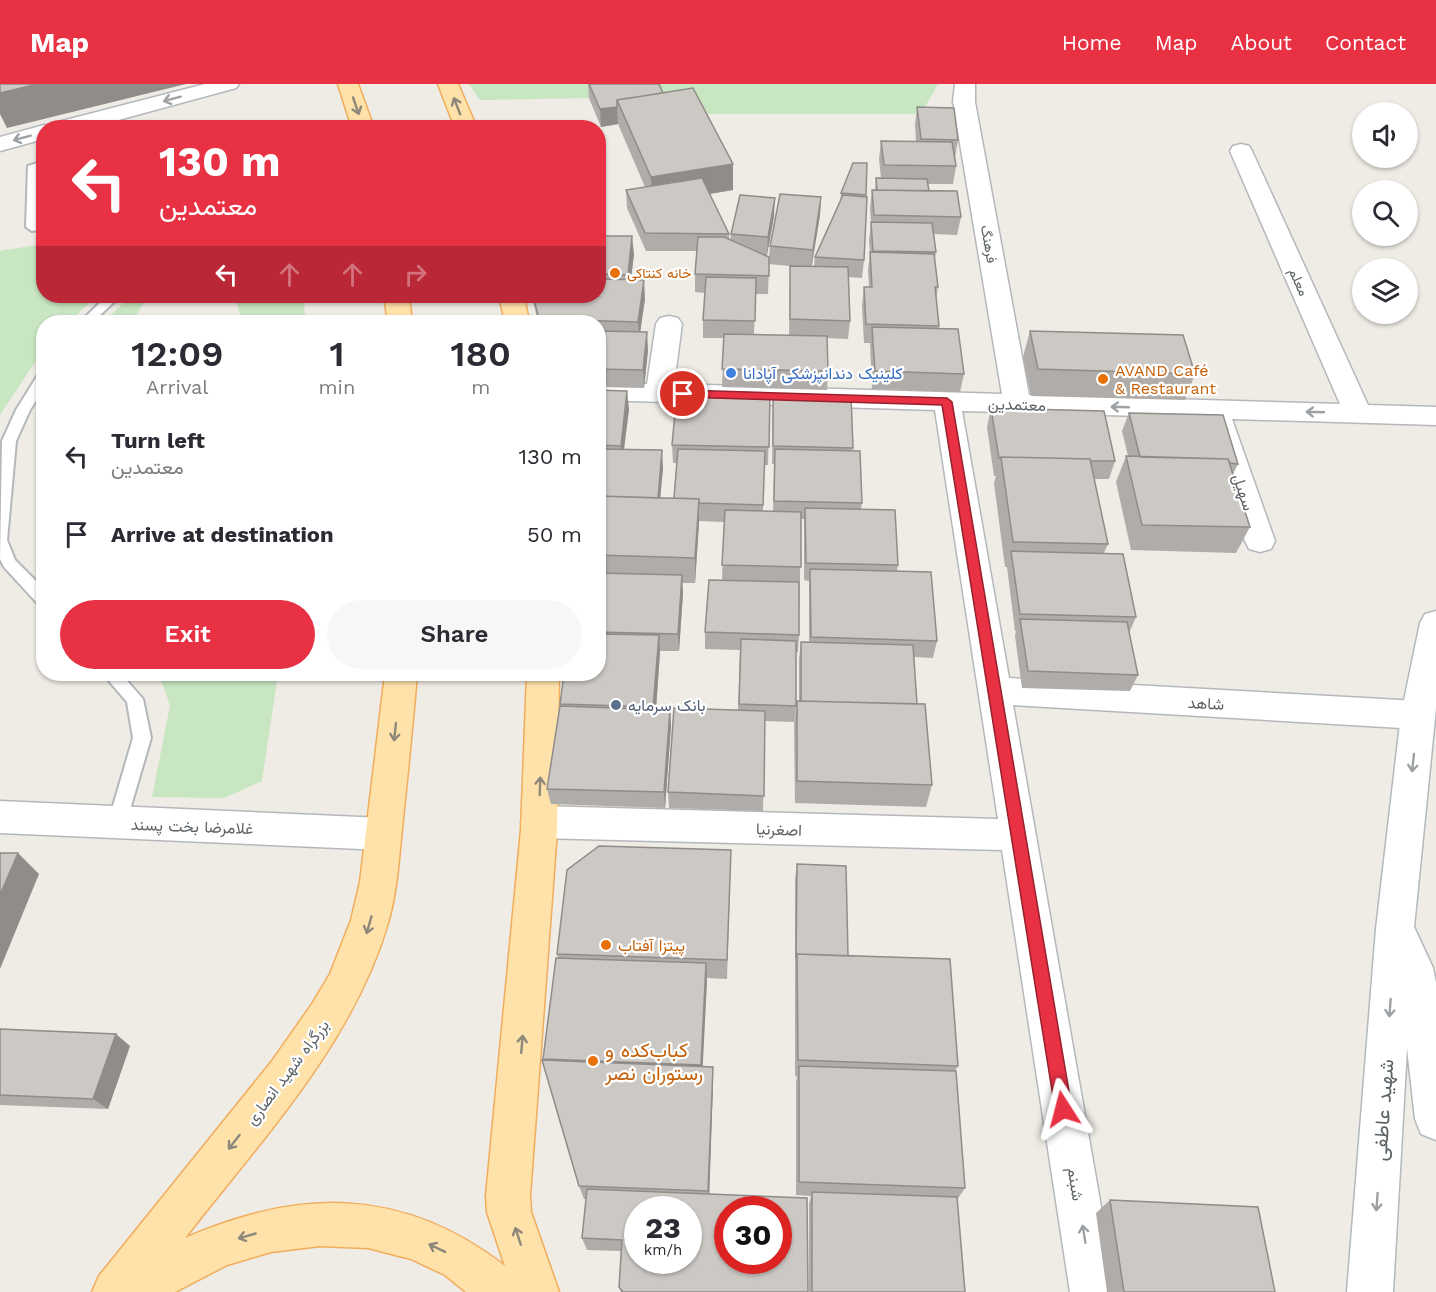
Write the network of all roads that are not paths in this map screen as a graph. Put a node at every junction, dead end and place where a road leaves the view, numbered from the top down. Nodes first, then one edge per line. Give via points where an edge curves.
1 (229, 84) edge
2 (348, 84) edge
3 (448, 84) edge
4 (965, 84) edge
5 (92, 120) edge
6 (360, 120) edge
7 (462, 120) edge
8 (36, 134) edge
9 (0, 144) edge
10 (1241, 151) dead end
11 (36, 166) edge
12 (36, 226) edge
13 (106, 303) edge
14 (94, 315) edge
15 (669, 324) dead end
16 (36, 389) edge
17 (606, 392) edge
18 (659, 393) junction
19 (947, 402) junction
20 (1017, 404) junction
21 (1217, 410) junction
22 (1358, 413) junction
23 (1436, 416) edge
24 (1260, 541) dead end
25 (36, 592) edge
26 (1436, 623) edge
27 (118, 681) edge
28 (400, 681) edge
29 (543, 681) edge
30 (995, 692) junction
31 (1418, 715) junction
32 (0, 818) edge
33 (539, 822) junction
34 (117, 823) junction
35 (384, 834) junction
36 (1018, 835) junction
37 (1395, 928) junction
38 (1436, 1119) edge
39 (115, 1292) edge
40 (133, 1292) edge
41 (502, 1292) edge
42 (536, 1292) edge
43 (1093, 1292) edge
44 (1370, 1292) edge

1 -> 5 street
2 -> 6 main road
7 -> 3 main road
4 - 20 street, فرهنگ via 964,102
8 -> 9 street
10 - 22 street, معلم
11 - 12 lane via 32,227
13 - 14 lane
15 - 18 street
16 - 25 lane via 9,441 0,540 9,564
17 - 18 street, معتمدین
18 - 19 street, معتمدین
19 - 20 street, معتمدین
19 - 30 street, شبنم
21 -> 20 street, معتمدین
22 -> 21 street, معتمدین
21 - 24 street, سهیل
22 - 23 street, معتمدین
26 - 31 street, شهید عاطفی
27 - 34 lane via 135,699 142,738
28 -> 35 main road, بزرگراه شهید انصاری
33 -> 29 main road
30 - 31 street, شاهد
30 - 36 street, شبنم
31 -> 37 street, شهید عاطفی
32 - 34 street, غلامرضا بخت پسند
33 - 36 street, اصغرنیا
42 -> 33 main road via 509,1212 508,1197
34 - 35 street, غلامرضا بخت پسند
35 -> 39 main road, بزرگراه شهید انصاری via 369,928 336,1004 303,1054
43 -> 36 street, شبنم
37 - 38 street via 1414,968
37 -> 44 street, شهید عاطفی
41 -> 40 main road via 467,1263 431,1244 373,1226 332,1223 268,1230 225,1242

